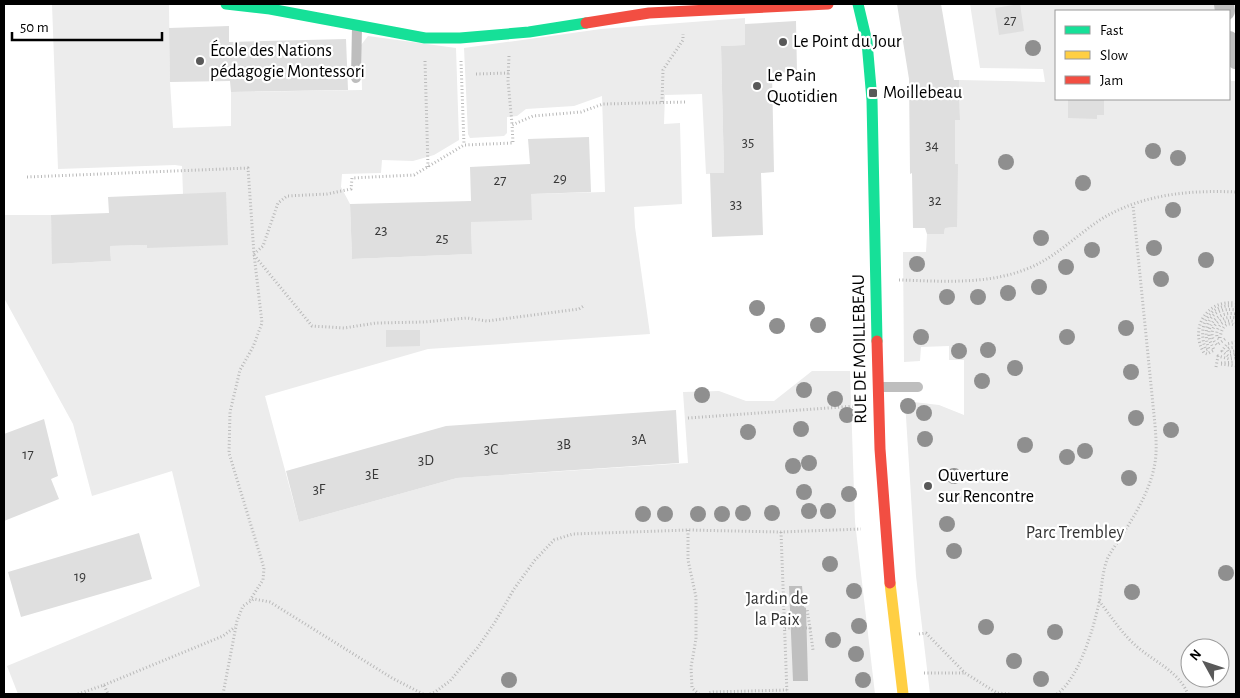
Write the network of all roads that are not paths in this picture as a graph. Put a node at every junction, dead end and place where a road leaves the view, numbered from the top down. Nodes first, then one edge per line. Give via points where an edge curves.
1 (226, 4) edge
2 (828, 4) edge
3 (858, 4) edge
4 (357, 25) junction
5 (1230, 43) edge
6 (1236, 59) edge
7 (356, 78) dead end
8 (918, 387) dead end
9 (878, 388) junction
10 (903, 694) edge

1 - 4 street
2 - 4 street via 648,12 529,32 460,38 425,38
3 - 9 street, RUE DE MOILLEBEAU via 864,24 873,93
4 - 7 lane
5 - 6 street
8 - 9 lane
9 - 10 street, RUE DE MOILLEBEAU via 884,528

